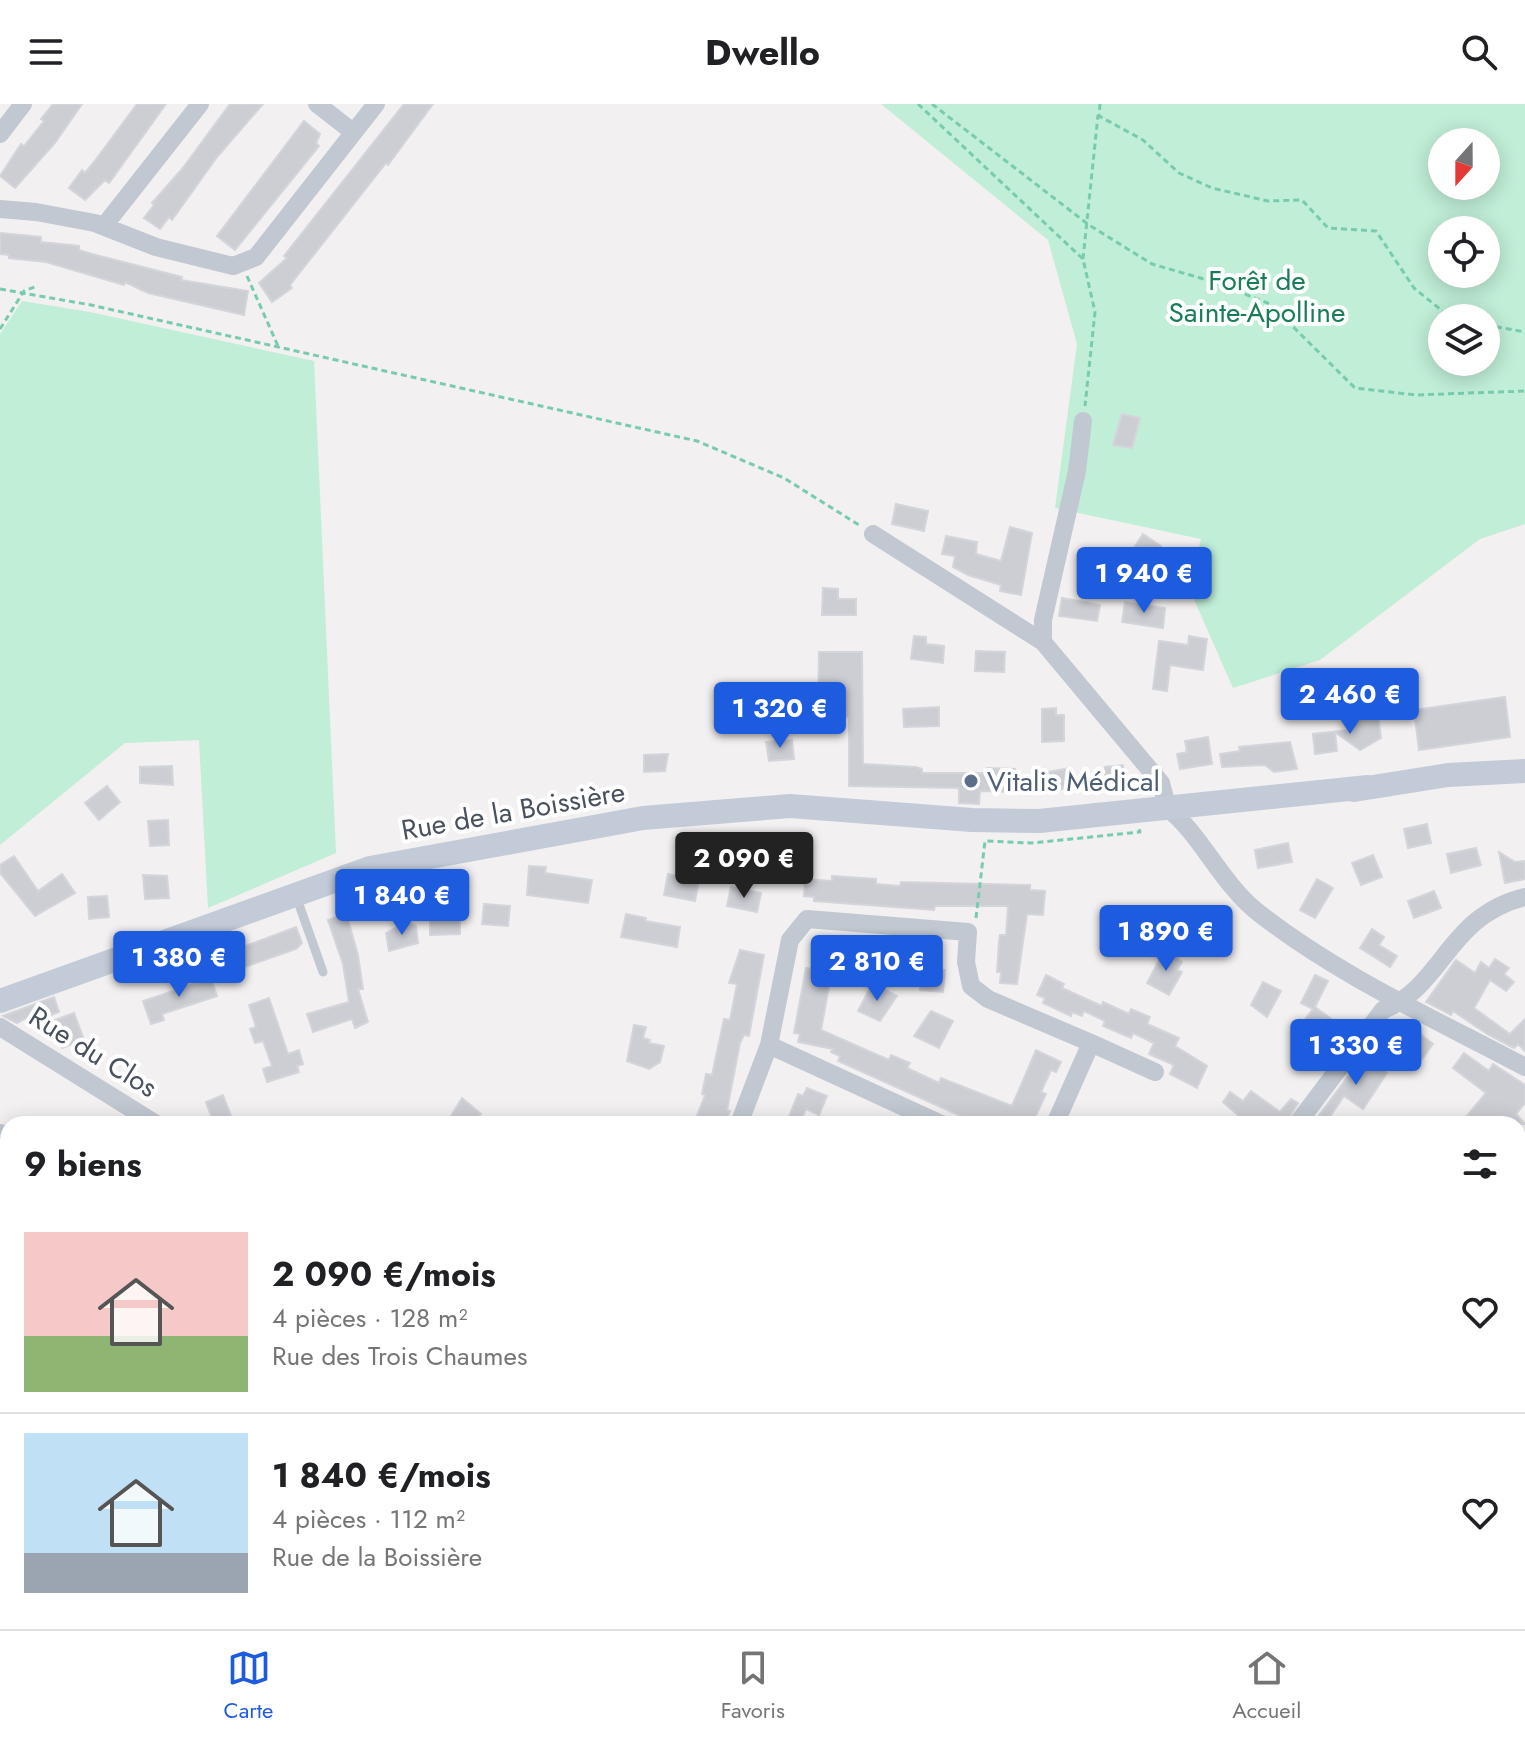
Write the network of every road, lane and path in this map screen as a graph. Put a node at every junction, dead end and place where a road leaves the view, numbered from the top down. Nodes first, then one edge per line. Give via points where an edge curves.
1 (23, 104) edge
2 (200, 104) edge
3 (317, 104) edge
4 (376, 104) edge
5 (918, 104) edge
6 (932, 104) edge
7 (1100, 104) edge
8 (353, 132) junction
9 (0, 134) edge
10 (0, 209) edge
11 (1089, 225) junction
12 (104, 226) junction
13 (1083, 259) junction
14 (242, 265) junction
15 (37, 286) dead end
16 (0, 289) edge
17 (24, 291) junction
18 (1434, 304) edge
19 (1500, 328) edge
20 (0, 329) edge
21 (1525, 332) edge
22 (278, 346) junction
23 (1525, 391) edge
24 (1083, 421) joint
25 (873, 534) joint
26 (1043, 642) junction
27 (1525, 771) edge
28 (724, 810) junction
29 (1175, 814) junction
30 (1139, 824) junction
31 (295, 894) junction
32 (1525, 897) edge
33 (968, 932) junction
34 (323, 972) dead end
35 (0, 1001) edge
36 (1404, 1002) junction
37 (0, 1027) edge
38 (1091, 1043) junction
39 (769, 1045) junction
40 (1525, 1067) edge
41 (1155, 1072) dead end
42 (143, 1116) edge
43 (742, 1116) edge
44 (924, 1116) edge
45 (1059, 1116) edge
46 (1303, 1116) edge

1 - 9 street
2 - 12 street
3 - 8 street
4 - 8 street
5 - 13 path
6 - 11 path
7 - 11 path
7 - 18 path via 1099,116 1143,140 1179,173 1212,188 1268,201 1302,200 1328,228 1376,231 1414,288
8 - 14 street via 256,257
10 - 12 street
11 - 13 path
11 - 23 path via 1152,264 1270,304 1355,388 1416,395
12 - 14 street via 156,247
13 - 24 path via 1095,312
14 - 22 path
15 - 17 path
16 - 17 path
17 - 20 path
17 - 22 path
19 - 21 path
22 - 25 path via 697,441 784,478
24 - 26 street via 1076,490 1043,620
25 - 26 street
26 - 29 street via 1161,783
27 - 29 main road, Rue de la Boissière via 1448,775
28 - 29 main road, Rue de la Boissière via 790,806 1039,821
28 - 30 main road, Rue de la Boissière via 1016,835
28 - 31 main road, Rue de la Boissière via 643,818 451,851 370,868
29 - 30 main road, Rue de la Boissière
29 - 36 street via 1253,908
30 - 33 path via 1140,832 1071,840 985,841 979,913
31 - 34 lane
31 - 35 main road, Rue de la Boissière
32 - 36 street via 1486,911 1471,923
33 - 38 street via 971,986 988,999
33 - 39 street via 807,919 790,940
36 - 40 street
36 - 46 street via 1383,1010
37 - 42 street, Rue du Clos
38 - 41 street
38 - 45 street
39 - 43 street
39 - 44 street

